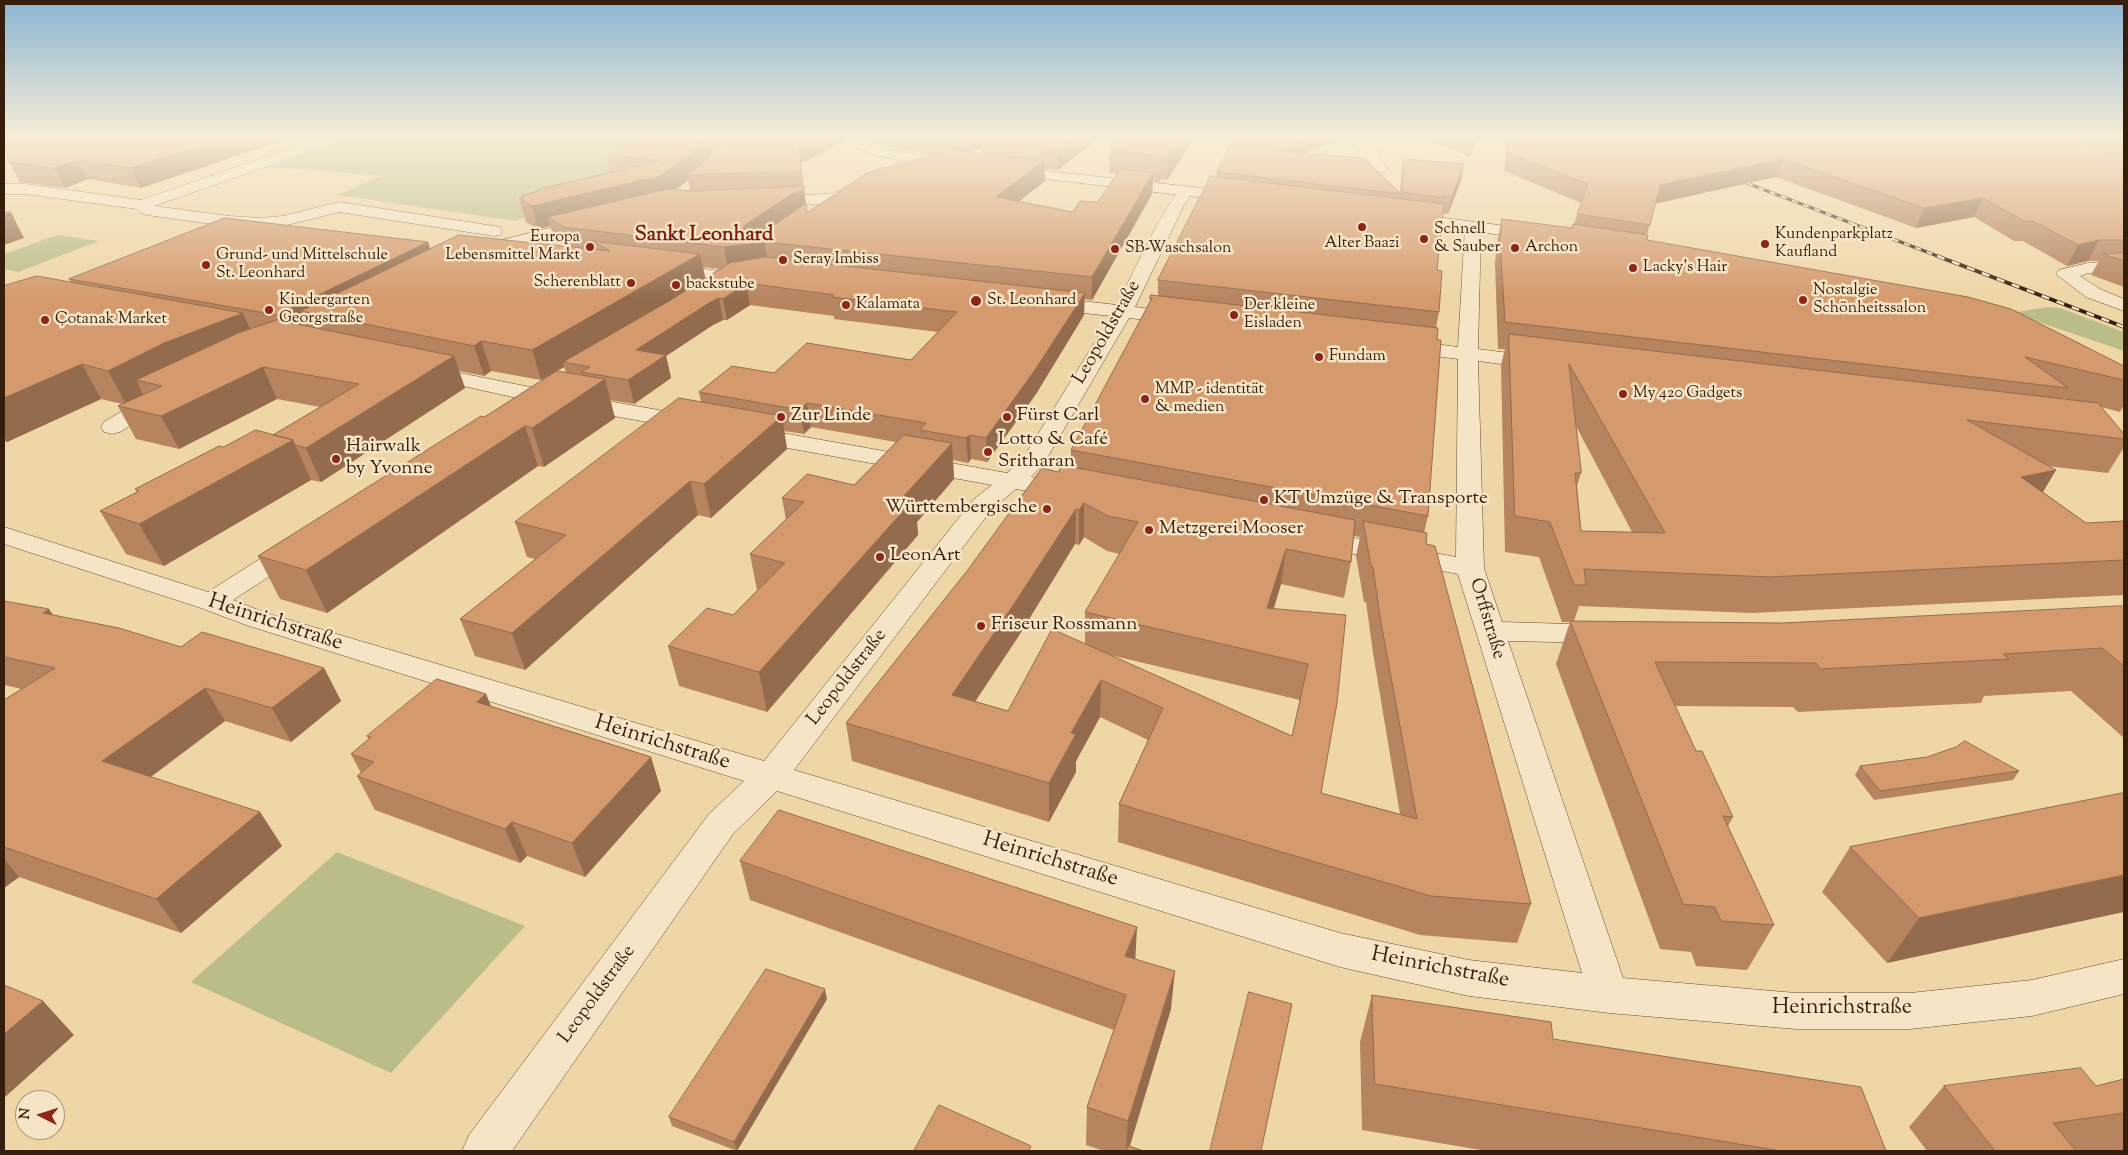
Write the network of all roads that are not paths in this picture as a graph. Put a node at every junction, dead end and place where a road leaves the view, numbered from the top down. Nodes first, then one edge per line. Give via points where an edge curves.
1 (39, 191) edge
2 (183, 191) edge
3 (857, 191) edge
4 (1186, 191) joint
5 (830, 199) junction
6 (1254, 199) edge
7 (751, 202) edge
8 (142, 205) junction
9 (817, 215) edge
10 (1387, 216) edge
11 (607, 219) edge
12 (1472, 226) junction
13 (1550, 237) edge
14 (495, 239) junction
15 (535, 252) edge
16 (460, 256) edge
17 (651, 267) edge
18 (2124, 268) edge
19 (768, 271) edge
20 (728, 277) junction
21 (705, 292) edge
22 (1028, 300) edge
23 (2124, 305) edge
24 (1124, 311) junction
25 (1203, 321) edge
26 (1389, 344) edge
27 (1468, 354) junction
28 (1557, 365) edge
29 (403, 367) edge
30 (560, 380) edge
31 (174, 391) edge
32 (535, 395) junction
33 (510, 411) edge
34 (112, 427) dead end
35 (1013, 480) junction
36 (1091, 495) edge
37 (319, 533) edge
38 (1295, 534) edge
39 (4, 535) edge
40 (1470, 568) junction
41 (211, 602) junction
42 (1489, 631) junction
43 (1624, 635) edge
44 (770, 777) junction
45 (2124, 977) edge
46 (1609, 995) junction
47 (485, 1151) edge

1 - 8 street
2 - 8 street
3 - 5 street
4 - 6 street
4 - 24 street, Leopoldstraße via 1176,204
5 - 7 street
5 - 9 street via 824,212
8 - 14 street via 148,210 256,223 339,207
10 - 12 street
11 - 14 street
12 - 13 street
12 - 27 street, Orffstraße
14 - 15 street
14 - 16 street
17 - 20 street
18 - 23 street via 2088,268 2064,274 2093,292
19 - 20 street
20 - 21 street
22 - 24 street
24 - 25 street
24 - 35 street, Leopoldstraße via 1031,465
26 - 27 street
27 - 28 street
27 - 40 street, Orffstraße
29 - 32 street
30 - 32 street
31 - 34 street
32 - 33 street
32 - 35 street
35 - 36 street
35 - 44 street, Leopoldstraße via 984,504
37 - 41 street
38 - 40 street
39 - 41 street, Heinrichstraße
40 - 42 street, Orffstraße
41 - 44 street, Heinrichstraße via 256,619
42 - 43 street
42 - 46 street, Orffstraße
44 - 46 street, Heinrichstraße via 1340,950 1470,978
44 - 47 street, Leopoldstraße via 722,824
45 - 46 street, Heinrichstraße via 2032,998 1910,1011 1796,1011

